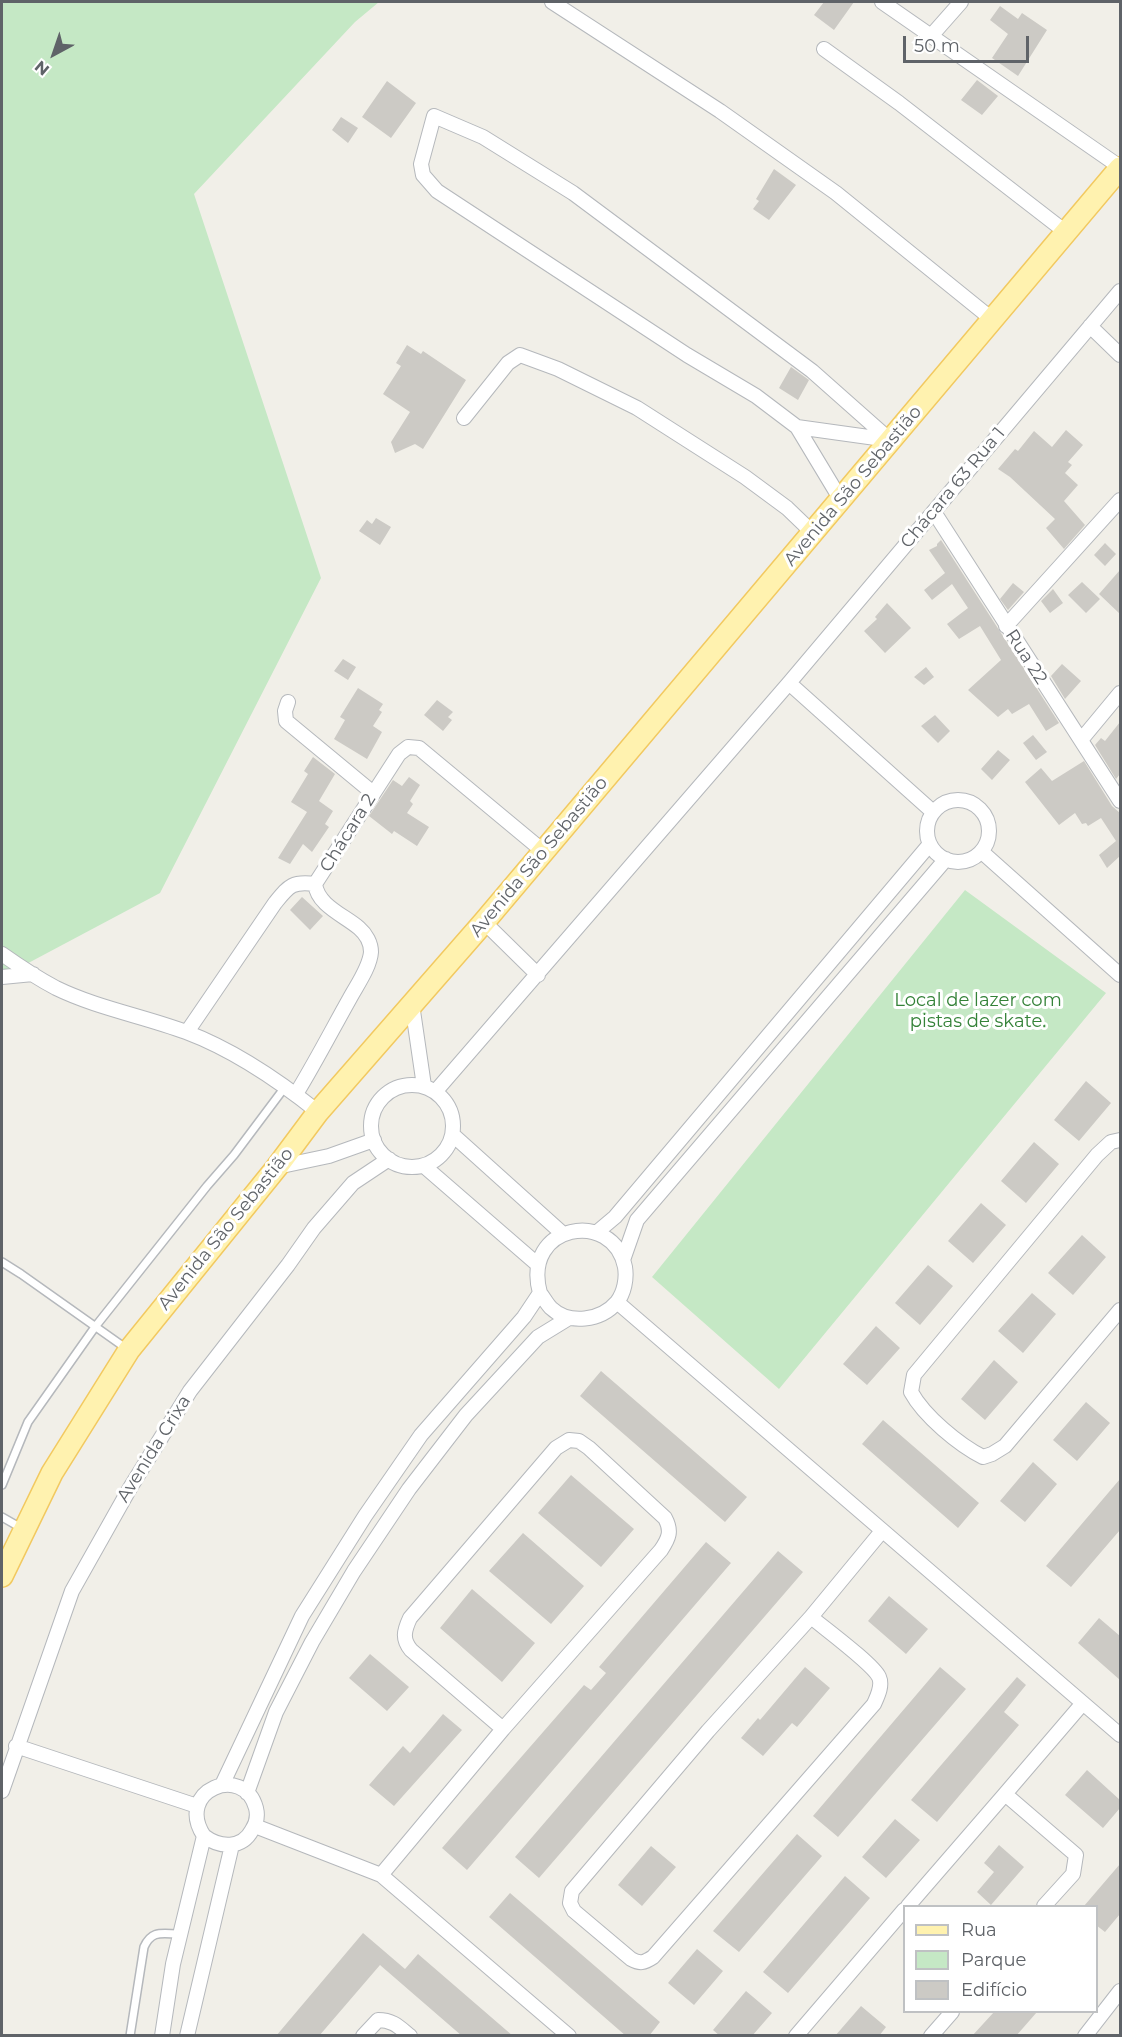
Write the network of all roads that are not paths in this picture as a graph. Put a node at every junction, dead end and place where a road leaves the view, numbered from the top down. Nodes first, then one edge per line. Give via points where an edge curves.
1 (552, 2) edge
2 (882, 2) edge
3 (961, 2) edge
4 (931, 36) junction
5 (824, 49) dead end
6 (1120, 168) edge
7 (1067, 233) junction
8 (1120, 291) edge
9 (993, 320) junction
10 (1090, 326) junction
11 (1120, 355) edge
12 (464, 418) dead end
13 (797, 427) junction
14 (891, 441) junction
15 (841, 500) junction
16 (1120, 500) edge
17 (933, 512) junction
18 (813, 532) junction
19 (1006, 626) junction
20 (789, 683) junction
21 (1120, 693) edge
22 (288, 702) dead end
23 (1081, 740) junction
24 (373, 793) junction
25 (1120, 801) edge
26 (933, 812) junction
27 (930, 844) junction
28 (543, 851) junction
29 (982, 852) junction
30 (946, 860) junction
31 (315, 884) junction
32 (484, 922) junction
33 (2, 954) edge
34 (33, 974) junction
35 (538, 975) junction
36 (1120, 975) edge
37 (3, 979) edge
38 (412, 1004) junction
39 (187, 1032) junction
40 (429, 1089) junction
41 (290, 1090) junction
42 (318, 1112) junction
43 (453, 1135) junction
44 (374, 1140) junction
45 (1120, 1140) edge
46 (389, 1159) junction
47 (424, 1166) junction
48 (277, 1167) junction
49 (596, 1233) junction
50 (563, 1234) junction
51 (623, 1260) junction
52 (2, 1262) edge
53 (537, 1264) junction
54 (540, 1293) junction
55 (617, 1302) junction
56 (1120, 1310) edge
57 (569, 1318) junction
58 (95, 1327) junction
59 (129, 1350) junction
60 (2, 1485) edge
61 (2, 1517) edge
62 (24, 1529) junction
63 (882, 1531) junction
64 (2, 1576) edge
65 (811, 1617) junction
66 (1083, 1703) junction
67 (503, 1729) junction
68 (1120, 1735) edge
69 (16, 1746) junction
70 (222, 1785) junction
71 (2, 1791) edge
72 (247, 1793) junction
73 (1005, 1794) junction
74 (197, 1806) junction
75 (255, 1826) junction
76 (204, 1836) junction
77 (232, 1845) junction
78 (381, 1875) junction
79 (909, 1905) edge
80 (1045, 1905) edge
81 (903, 1911) edge
82 (180, 1934) junction
83 (1120, 1990) edge
84 (951, 2013) edge
85 (130, 2036) edge
86 (162, 2036) edge
87 (187, 2036) edge
88 (363, 2036) edge
89 (410, 2036) edge
90 (569, 2036) edge
91 (796, 2036) edge
92 (931, 2036) edge
93 (1085, 2036) edge

1 - 9 street via 720,111 836,193
2 - 4 street
3 - 4 street
4 - 6 street
5 - 7 street
6 - 7 main road, Avenida São Sebastião
7 - 9 main road, Avenida São Sebastião
8 - 10 street, Chácara 63 Rua 1
9 - 14 main road, Avenida São Sebastião
10 - 11 street
10 - 17 street, Chácara 63 Rua 1
12 - 18 street via 508,363 520,355 637,408 745,477
13 - 14 street
13 - 14 street via 756,396 677,349 437,191 423,175 420,164 434,116 483,137 573,194 812,371
13 - 15 street
14 - 15 main road, Avenida São Sebastião
15 - 18 main road, Avenida São Sebastião
16 - 19 street
17 - 19 street, Rua 22
17 - 20 street, Chácara 63 Rua 1
18 - 28 main road, Avenida São Sebastião
19 - 23 street, Rua 22
20 - 26 street
20 - 35 street, Chácara 63 Rua 1
21 - 23 street
22 - 24 street via 286,721
23 - 25 street, Rua 22
24 - 28 street, Chácara 2 via 399,754 408,747 419,748
24 - 31 street, Chácara 2
26 - 27 street via 927,828
26 - 29 street via 946,802 962,800 978,806 987,820 989,837
27 - 30 street
27 - 49 street via 615,1217
28 - 32 main road, Avenida São Sebastião
29 - 30 street via 959,862
29 - 36 street
30 - 51 street via 637,1220
31 - 39 street via 299,882 287,889
31 - 41 street, Chácara 2 via 325,903 367,936 371,952 314,1065
32 - 35 street
32 - 38 main road, Avenida São Sebastião
33 - 34 street
34 - 37 street
34 - 39 street via 78,997
35 - 40 street, Chácara 63 Rua 1
38 - 40 street
38 - 42 main road, Avenida São Sebastião
39 - 41 street via 233,1054
40 - 43 street via 447,1103
40 - 44 street via 411,1085 387,1093 373,1114
41 - 42 street
41 - 58 lane
42 - 48 main road, Avenida São Sebastião
43 - 47 street via 442,1154
43 - 50 street
44 - 46 street
44 - 48 street via 329,1156
45 - 56 street via 1111,1142 1090,1164 915,1375 911,1392 918,1406 969,1450 983,1457 992,1454 1005,1446
46 - 47 street via 405,1166
46 - 69 street, Avenida Crixa via 353,1183 339,1199 190,1391 72,1591
47 - 53 street
48 - 59 main road, Avenida São Sebastião
49 - 50 street via 579,1230
49 - 51 street via 617,1248
50 - 53 street via 547,1246
51 - 55 street via 625,1282
52 - 58 lane
53 - 54 street
54 - 57 street via 552,1309
54 - 70 street via 524,1317 421,1435 365,1516 302,1616
55 - 57 street via 603,1314 587,1319
55 - 63 street
57 - 72 street via 538,1337 466,1415 391,1516 312,1642 276,1712
58 - 59 lane
58 - 60 lane via 28,1422
59 - 62 main road, Avenida São Sebastião via 52,1473
61 - 62 lane
62 - 64 main road, Avenida São Sebastião
63 - 65 street
63 - 66 street
65 - 65 street via 879,1677 874,1704 652,1957 639,1963 631,1959 574,1911 570,1903 572,1891
66 - 68 street
66 - 73 street
67 - 67 street via 669,1539 670,1528 665,1518 579,1441 568,1440 556,1448 410,1618 406,1628 404,1637 411,1650
67 - 78 street
69 - 71 street, Avenida Crixa
69 - 74 street
70 - 72 street
70 - 74 street via 211,1788
72 - 75 street via 257,1814
73 - 79 street
73 - 80 street via 1076,1855 1073,1874
74 - 76 street via 198,1827
75 - 77 street via 250,1835
75 - 78 street
76 - 77 street via 212,1842
76 - 82 street
77 - 87 street
78 - 90 street
81 - 91 street
82 - 85 lane via 148,1938
82 - 86 street
83 - 93 street
84 - 92 street
88 - 89 street via 378,2020 396,2023

